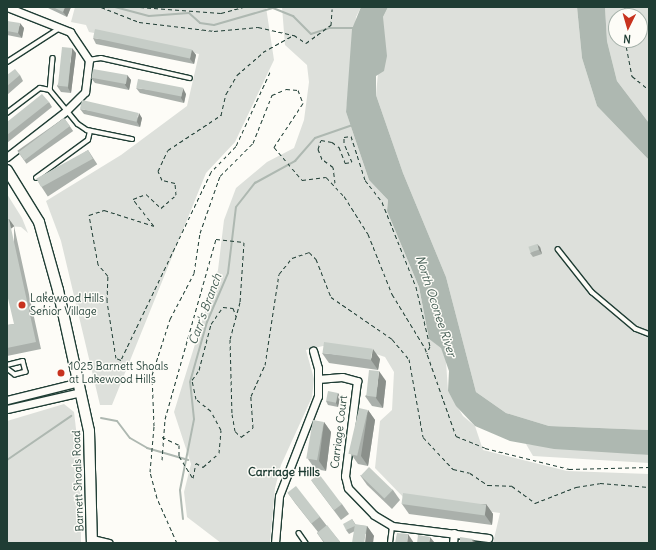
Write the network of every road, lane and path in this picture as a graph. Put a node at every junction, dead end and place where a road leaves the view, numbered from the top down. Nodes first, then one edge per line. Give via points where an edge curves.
1 (7, 7) edge
2 (101, 7) edge
3 (140, 7) edge
4 (243, 7) edge
5 (328, 7) edge
6 (334, 7) edge
7 (332, 9) junction
8 (60, 27) junction
9 (294, 35) junction
10 (627, 48) edge
11 (53, 58) dead end
12 (89, 60) junction
13 (7, 62) edge
14 (270, 72) dead end
15 (190, 78) dead end
16 (50, 90) junction
17 (649, 90) edge
18 (66, 112) junction
19 (7, 113) edge
20 (90, 131) junction
21 (132, 139) dead end
22 (7, 157) edge
23 (7, 170) edge
24 (36, 178) dead end
25 (335, 183) junction
26 (558, 249) dead end
27 (46, 291) dead end
28 (40, 308) dead end
29 (237, 316) junction
30 (649, 334) edge
31 (313, 351) dead end
32 (427, 353) junction
33 (7, 365) edge
34 (7, 369) edge
35 (318, 379) junction
36 (79, 382) junction
37 (81, 392) junction
38 (7, 400) edge
39 (7, 409) edge
40 (162, 437) junction
41 (162, 460) dead end
42 (649, 467) edge
43 (649, 487) edge
44 (392, 526) junction
45 (299, 533) dead end
46 (454, 533) junction
47 (488, 538) dead end
48 (92, 541) edge
49 (109, 543) edge
50 (178, 543) edge
51 (275, 543) edge
52 (306, 543) edge
53 (390, 543) edge
54 (453, 543) edge

1 - 8 street
2 - 9 path via 138,22 214,31 258,27
3 - 4 path via 221,13
5 - 7 path
6 - 7 path
7 - 9 path via 333,21 325,31 306,43
8 - 12 street via 81,43
8 - 13 lane
9 - 14 path via 263,52 237,75 226,94 221,115 168,150 158,171 162,180 175,183 176,195 161,208 146,194 133,199 154,226 148,227 104,210 89,215 98,264 108,276 107,300 116,358 121,360 211,172 236,146
10 - 17 path via 632,76
11 - 16 lane
12 - 15 lane via 101,58
12 - 18 street via 85,92
16 - 18 lane
16 - 19 lane via 40,88
18 - 20 lane
18 - 22 street
20 - 21 lane
20 - 24 lane via 88,140
23 - 36 main road, Barnett Shoals Road via 32,206 47,241
25 - 32 path via 368,234 392,294
25 - 32 path via 334,167 322,159 318,149 322,140 332,142 339,147 345,163 352,162 344,143 344,137 351,136 365,180 382,202 416,287 430,346
25 - 50 path via 326,177 302,180 277,151 274,144 303,103 301,94 293,88 272,95 253,143 220,176 200,233 194,273 170,319 152,375 153,488
26 - 30 lane via 592,292 636,329
27 - 28 path via 44,308
29 - 40 path via 233,308 223,307 211,324 199,370 192,380 196,399 211,410 221,430 218,453 203,467 196,463 193,478 179,456 179,445
29 - 40 path via 244,242 216,239
29 - 43 path via 230,339 232,414 235,431 241,437 253,428 252,396 265,365 279,274 292,258 309,252 316,259 332,297 392,339 409,359 423,437 453,469 470,473 488,485 512,486 535,503 576,487 600,483
31 - 35 street
32 - 42 path via 437,390 456,436 485,448 569,469
33 - 34 lane via 23,361 26,372 15,375
35 - 44 street, Carriage Court via 342,377 357,381 345,476 348,488 361,502
35 - 51 street via 314,413 290,458 279,496
36 - 37 main road, Barnett Shoals Road
36 - 38 street
37 - 39 street
37 - 48 main road, Barnett Shoals Road via 89,431
40 - 41 path
44 - 46 street
44 - 53 lane
45 - 52 lane
46 - 47 street
46 - 54 street
48 - 49 street

